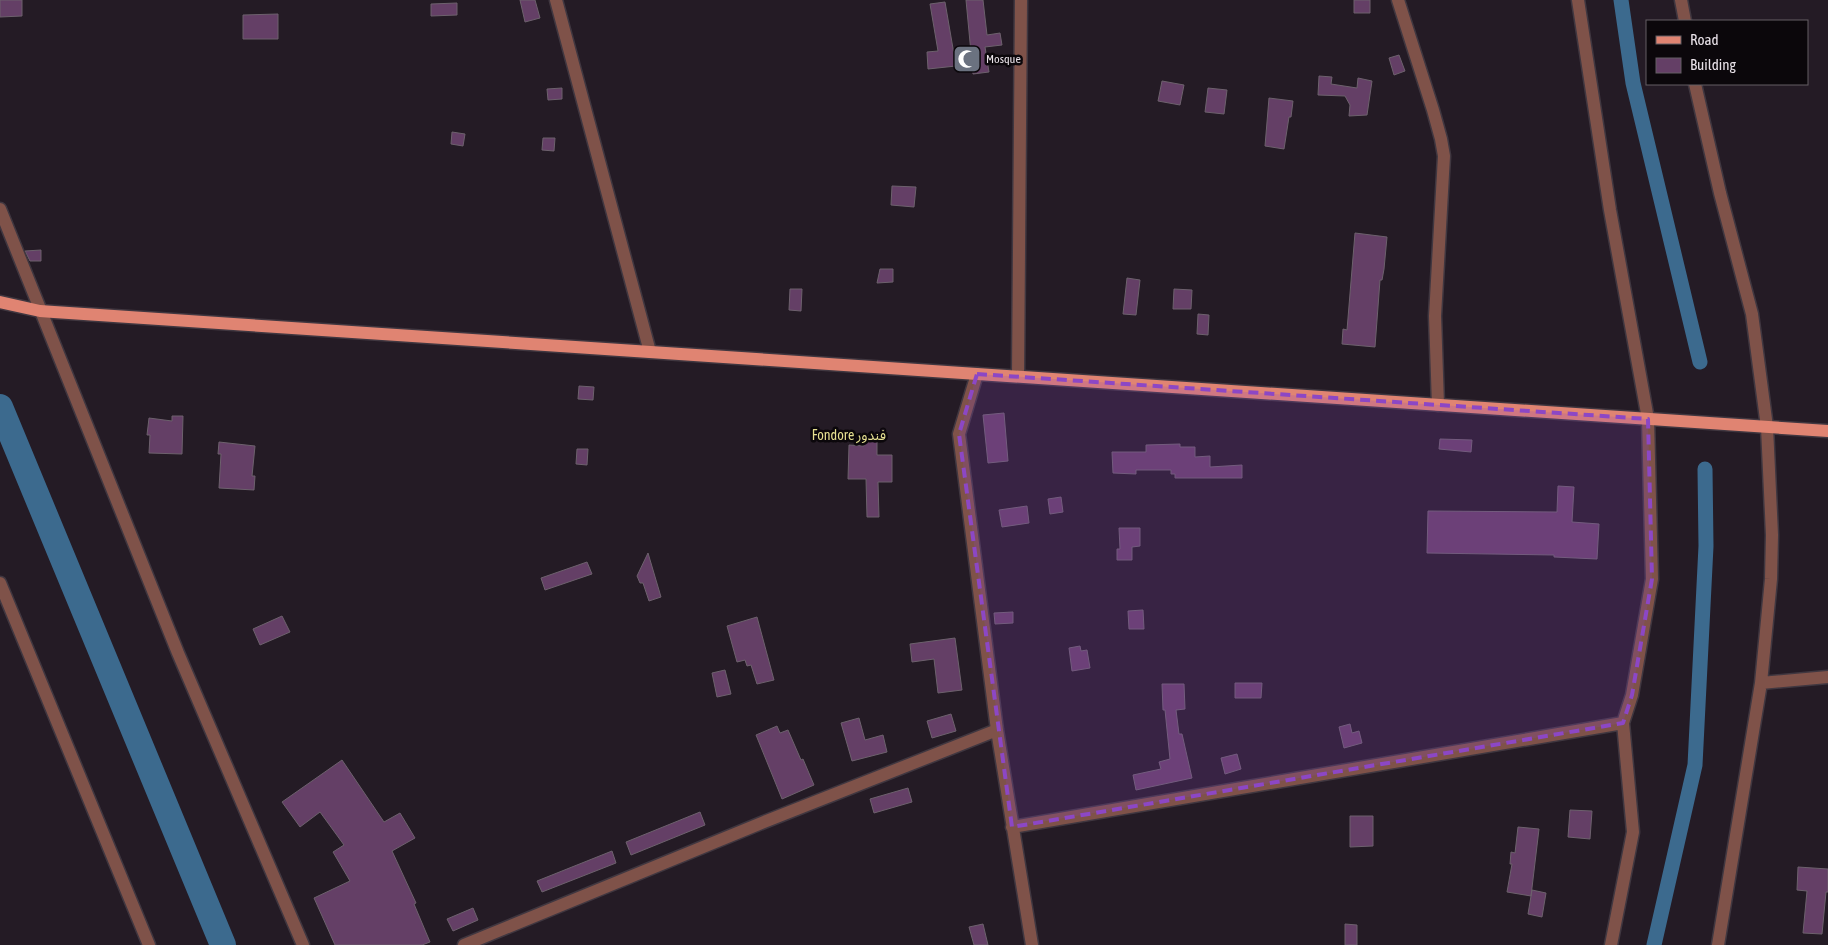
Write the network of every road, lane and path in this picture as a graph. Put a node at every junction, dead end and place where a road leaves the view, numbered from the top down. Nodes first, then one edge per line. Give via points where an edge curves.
1 (556, 0) edge
2 (1021, 0) edge
3 (1398, 0) edge
4 (1578, 0) edge
5 (1681, 0) edge
6 (1685, 20) edge
7 (1695, 85) edge
8 (0, 209) edge
9 (0, 302) edge
10 (40, 311) junction
11 (650, 352) junction
12 (977, 374) junction
13 (1018, 376) junction
14 (1438, 405) junction
15 (1648, 419) junction
16 (1766, 427) junction
17 (1828, 431) edge
18 (0, 584) edge
19 (1828, 677) edge
20 (1761, 682) junction
21 (1623, 723) junction
22 (997, 730) junction
23 (1012, 827) junction
24 (149, 945) edge
25 (303, 945) edge
26 (464, 945) edge
27 (1032, 945) edge
28 (1611, 945) edge
29 (1718, 945) edge

1 - 11 street
2 - 13 street
3 - 14 street via 1444,156 1435,316
4 - 15 street via 1608,200
5 - 6 street
7 - 16 street via 1752,314
8 - 10 street
9 - 10 main road
10 - 11 main road
10 - 25 street via 178,653
11 - 12 main road
12 - 13 main road
12 - 22 street via 959,434
13 - 14 main road
14 - 15 main road
15 - 16 main road
15 - 21 street via 1652,579 1632,695
16 - 17 main road
16 - 20 street via 1772,535
18 - 24 street
19 - 20 street
20 - 29 street
21 - 23 street
21 - 28 street via 1633,832
22 - 23 street
22 - 26 street
23 - 27 street

